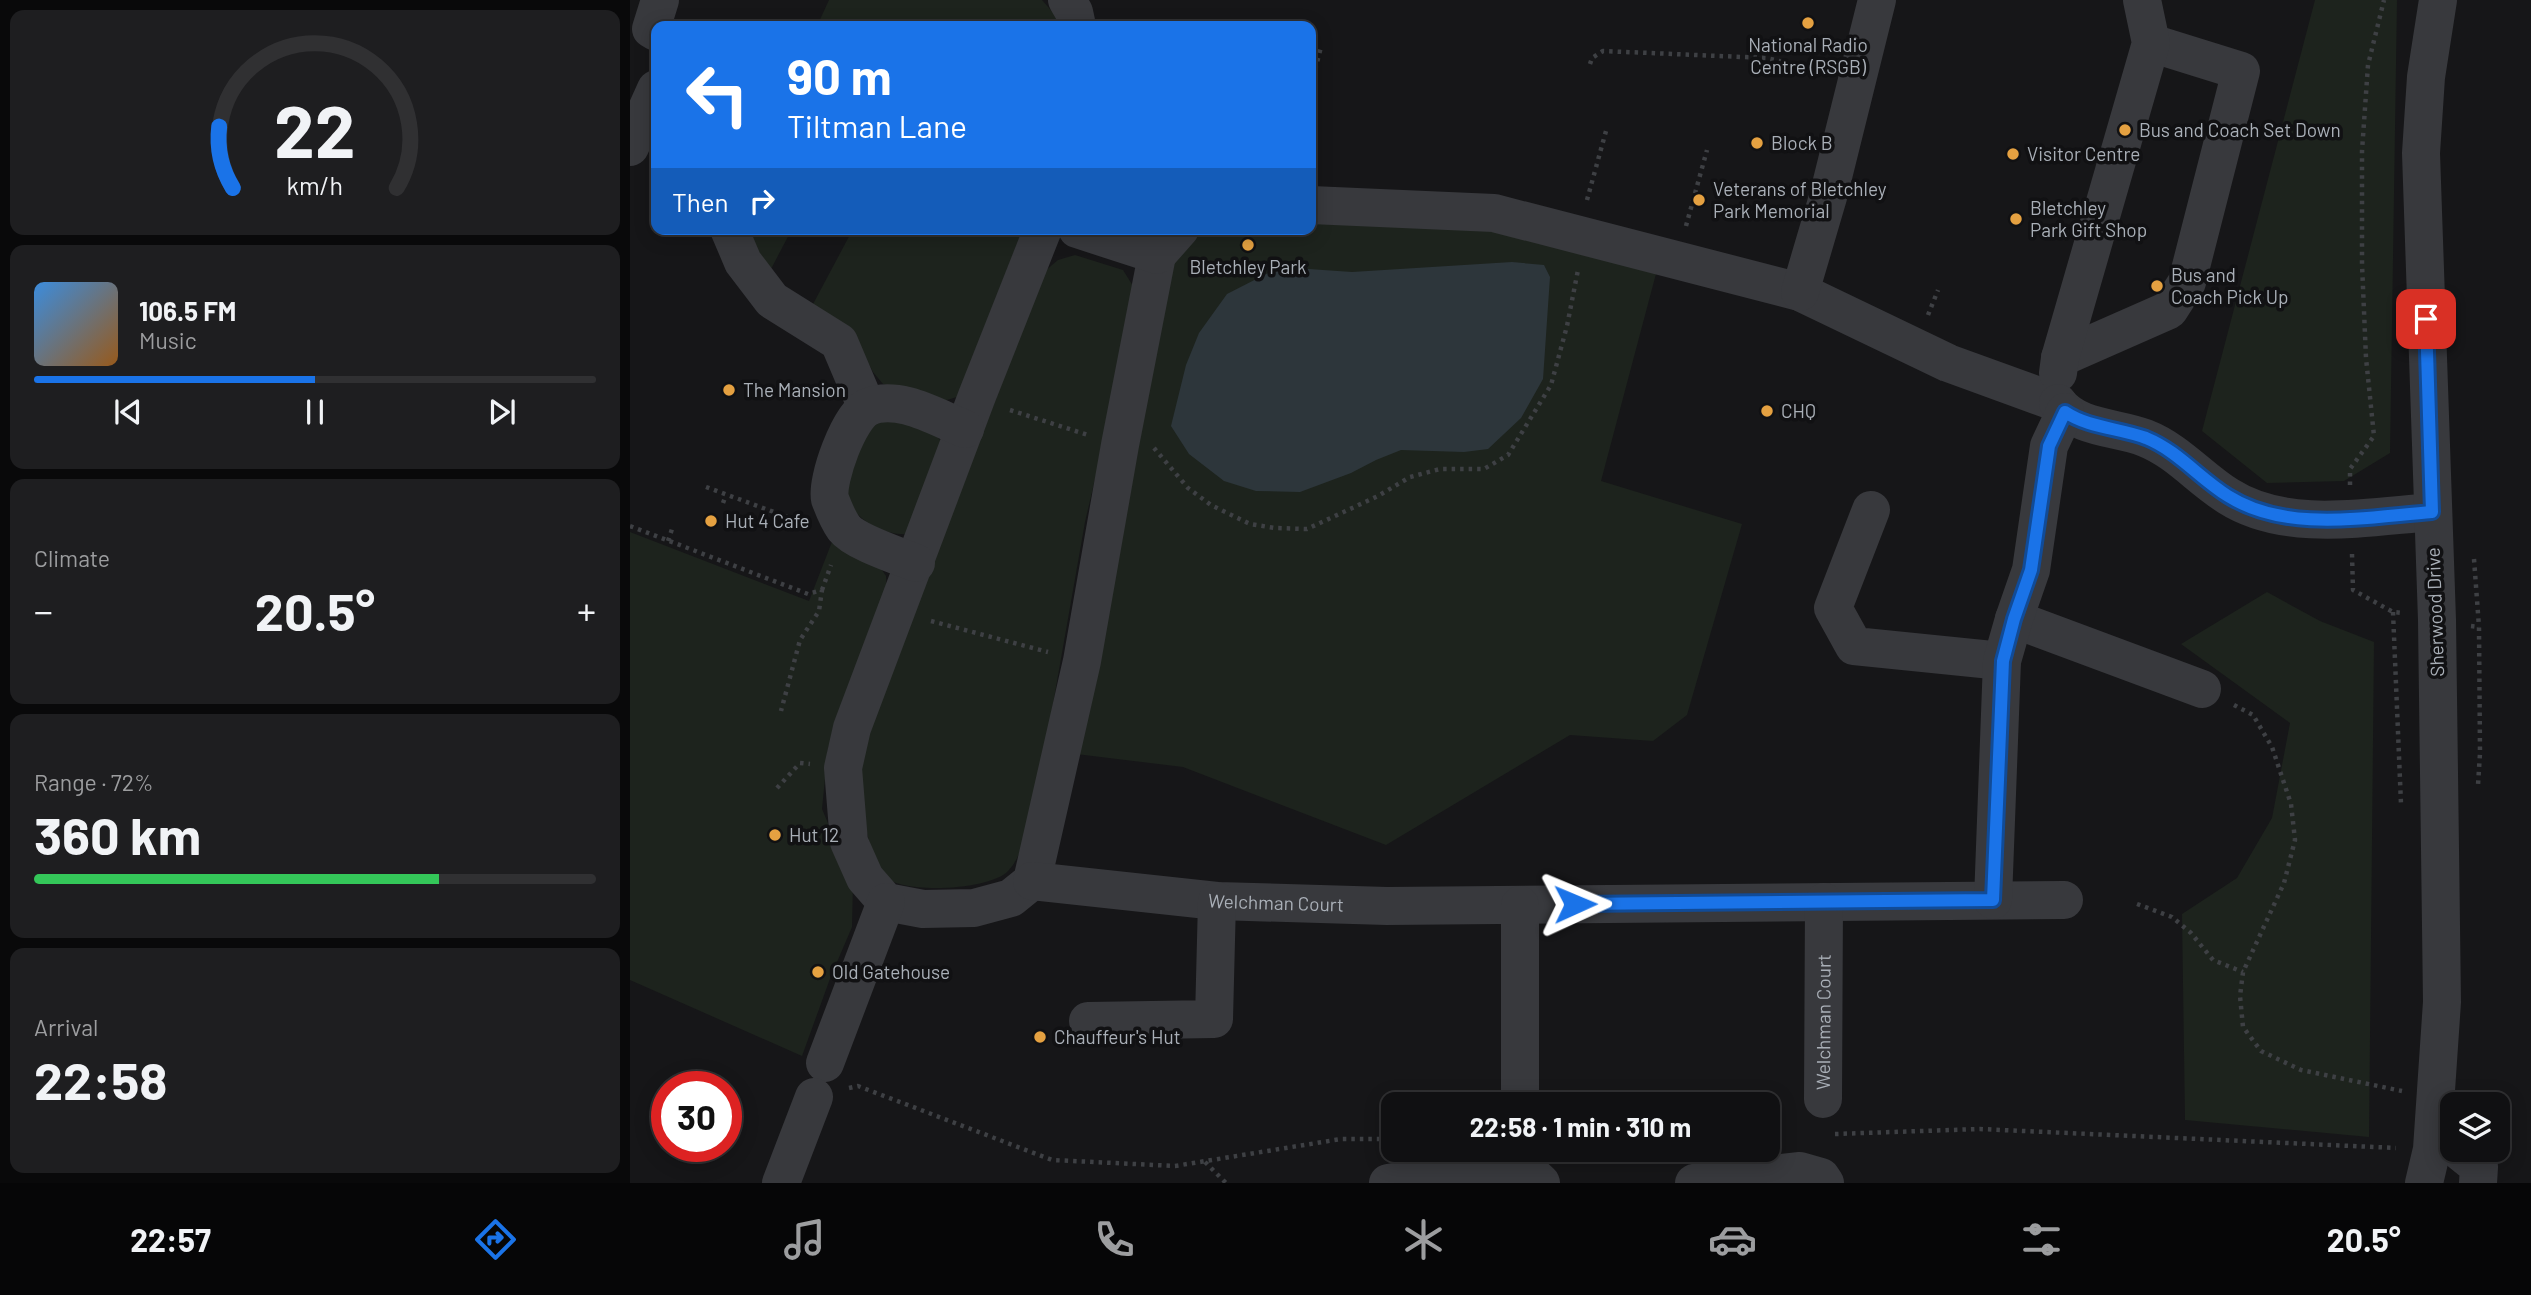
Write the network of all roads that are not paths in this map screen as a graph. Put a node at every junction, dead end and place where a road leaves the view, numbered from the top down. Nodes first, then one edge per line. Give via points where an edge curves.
1 (660, 0) edge
2 (1067, 0) edge
3 (1877, 0) edge
4 (2142, 0) edge
5 (2438, 0) edge
6 (653, 21) edge
7 (1076, 21) edge
8 (2151, 43) junction
9 (651, 106) edge
10 (641, 140) edge
11 (1316, 205) edge
12 (732, 235) edge
13 (1041, 235) edge
14 (1119, 235) edge
15 (1168, 242) edge
16 (1800, 292) junction
17 (2060, 358) junction
18 (867, 408) junction
19 (2062, 408) junction
20 (971, 413) junction
21 (1871, 510) dead end
22 (2432, 512) junction
23 (916, 563) junction
24 (2014, 619) junction
25 (2003, 661) junction
26 (2202, 689) road end
27 (1032, 881) junction
28 (1993, 900) junction
29 (2064, 900) dead end
30 (1217, 901) junction
31 (886, 902) junction
32 (1824, 902) junction
33 (1520, 905) junction
34 (1088, 1021) dead end
35 (1520, 1092) edge
36 (1824, 1117) road end
37 (2422, 1153) edge
38 (781, 1183) edge
39 (1388, 1183) edge
40 (1541, 1183) edge
41 (1694, 1183) edge
42 (1825, 1183) edge
43 (2478, 1183) edge

1 - 6 street
2 - 7 street
3 - 16 street
4 - 8 street
5 - 22 street, Sherwood Drive via 2421,153
8 - 17 street
8 - 17 street via 2241,71 2186,282 2169,310
9 - 10 street
11 - 16 street via 1494,214
12 - 18 street via 743,262 772,300 837,332
13 - 20 street
14 - 15 street
15 - 27 street via 1122,434 1082,661
16 - 19 street via 1948,363
17 - 19 street via 2056,385
18 - 20 street via 894,404
18 - 23 street via 852,423 836,463 830,497 845,529
19 - 22 street via 2076,419 2146,438 2179,456 2228,496 2265,513 2311,519
19 - 24 street via 2049,446 2031,570
20 - 23 street
21 - 25 street via 1833,608 1854,646
22 - 37 street, Sherwood Drive via 2442,1002
23 - 31 street via 852,728 843,768 849,842 865,878
24 - 25 street
24 - 26 street
25 - 28 street
27 - 30 street, Welchman Court
27 - 31 street via 1011,898 974,908 923,909
28 - 29 street, Welchman Court
28 - 32 street, Welchman Court
30 - 33 street, Welchman Court
30 - 34 street via 1214,1019
31 - 38 street
32 - 33 street, Welchman Court
32 - 36 street, Welchman Court
33 - 35 street
37 - 43 street via 2479,1167
39 - 40 street via 1497,1166 1526,1169
41 - 42 street via 1800,1171 1821,1177

